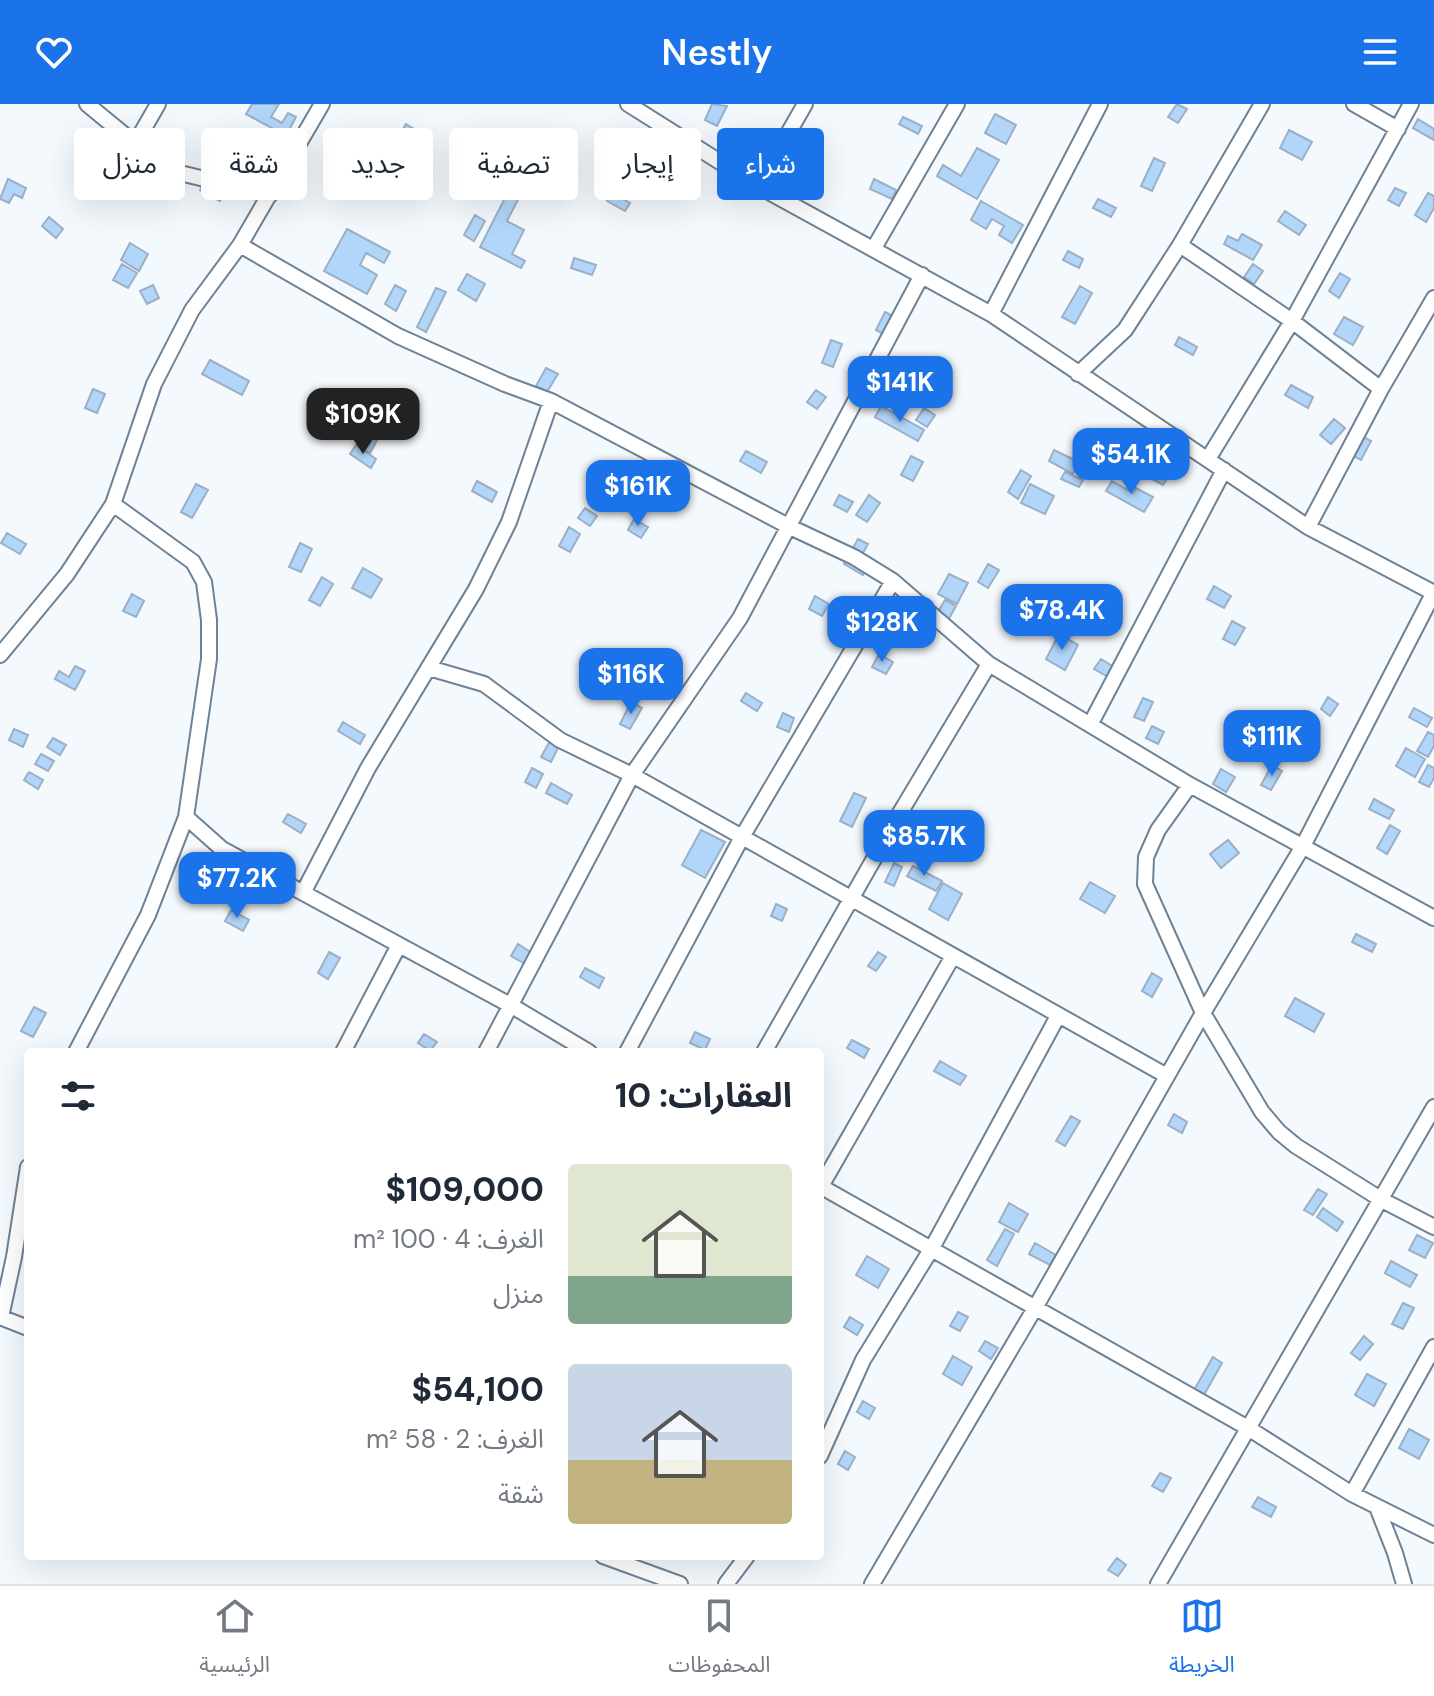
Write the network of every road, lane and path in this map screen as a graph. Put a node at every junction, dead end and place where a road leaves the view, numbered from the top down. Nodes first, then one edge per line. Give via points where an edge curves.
1 (87, 104) edge
2 (158, 104) edge
3 (322, 104) edge
4 (805, 104) edge
5 (957, 104) edge
6 (1100, 104) edge
7 (1262, 104) edge
8 (1354, 104) edge
9 (1411, 104) edge
10 (638, 106) edge
11 (116, 128) edge
12 (144, 128) edge
13 (791, 128) edge
14 (1398, 129) junction
15 (307, 130) edge
16 (717, 159) edge
17 (267, 200) edge
18 (784, 200) edge
19 (240, 245) junction
20 (1180, 245) junction
21 (874, 248) junction
22 (922, 275) junction
23 (1434, 298) edge
24 (991, 314) junction
25 (1292, 321) junction
26 (1078, 374) junction
27 (1381, 389) junction
28 (551, 401) junction
29 (1208, 459) junction
30 (1224, 470) junction
31 (113, 504) junction
32 (790, 527) junction
33 (1308, 527) junction
34 (893, 581) junction
35 (1434, 593) edge
36 (0, 655) edge
37 (989, 664) junction
38 (429, 668) junction
39 (1090, 725) junction
40 (632, 775) junction
41 (1190, 785) junction
42 (186, 817) junction
43 (742, 837) junction
44 (1303, 846) junction
45 (303, 893) junction
46 (853, 899) junction
47 (1434, 918) edge
48 (399, 945) junction
49 (953, 956) junction
50 (512, 1006) junction
51 (1203, 1013) junction
52 (1058, 1016) junction
53 (78, 1048) edge
54 (345, 1048) edge
55 (488, 1048) edge
56 (582, 1048) edge
57 (629, 1048) edge
58 (766, 1048) edge
59 (1167, 1076) junction
60 (1434, 1107) edge
61 (824, 1180) edge
62 (824, 1189) edge
63 (24, 1193) edge
64 (1382, 1200) junction
65 (1434, 1227) edge
66 (932, 1248) junction
67 (1035, 1308) junction
68 (0, 1317) edge
69 (24, 1326) edge
70 (1434, 1347) edge
71 (1248, 1428) junction
72 (824, 1447) edge
73 (1352, 1494) junction
74 (1377, 1507) junction
75 (1434, 1535) edge
76 (619, 1560) edge
77 (744, 1560) edge
78 (680, 1584) edge
79 (726, 1584) edge
80 (872, 1584) edge
81 (1158, 1584) edge
82 (1404, 1584) edge

1 - 11 street
2 - 12 street
3 - 15 street
4 - 13 street
5 - 21 street
6 - 24 street
7 - 20 street
8 - 14 street
9 - 14 street
10 - 16 street
14 - 25 street
17 - 19 street
18 - 21 street
19 - 28 street via 398,336
19 - 31 street via 192,310 154,384
20 - 25 street
20 - 26 street via 1125,330
21 - 22 street
22 - 24 street
22 - 32 street
23 - 27 street
24 - 26 street
25 - 27 street
25 - 29 street
26 - 29 street
27 - 33 street
28 - 32 street
28 - 38 street via 509,522
29 - 30 street
30 - 33 street
30 - 39 street
31 - 36 street via 67,574
31 - 42 street via 193,562 204,582 209,659
32 - 34 street
32 - 40 street via 740,618
33 - 35 street
34 - 37 street
34 - 43 street
35 - 44 street
37 - 39 street
37 - 46 street
38 - 40 street via 484,684 560,740
38 - 45 street via 368,768
39 - 41 street
40 - 43 street
40 - 50 street
41 - 44 street
41 - 51 street via 1158,830 1146,857 1145,884
42 - 45 street via 222,849
42 - 53 street via 148,915
43 - 46 street
43 - 57 street
44 - 47 street
44 - 51 street
45 - 48 street
46 - 49 street
46 - 58 street
48 - 50 street
48 - 54 street
49 - 52 street
49 - 61 street
50 - 55 street
50 - 56 street
51 - 59 street
51 - 64 street via 1279,1132
52 - 59 street
52 - 66 street
59 - 67 street
60 - 64 street
62 - 66 street
63 - 68 street
64 - 65 street
64 - 71 street
66 - 67 street
66 - 72 street via 863,1360
67 - 71 street
67 - 80 street
68 - 69 street
70 - 73 street
71 - 73 street
71 - 81 street
73 - 74 street
74 - 75 street
74 - 82 street
76 - 78 street
77 - 79 street

